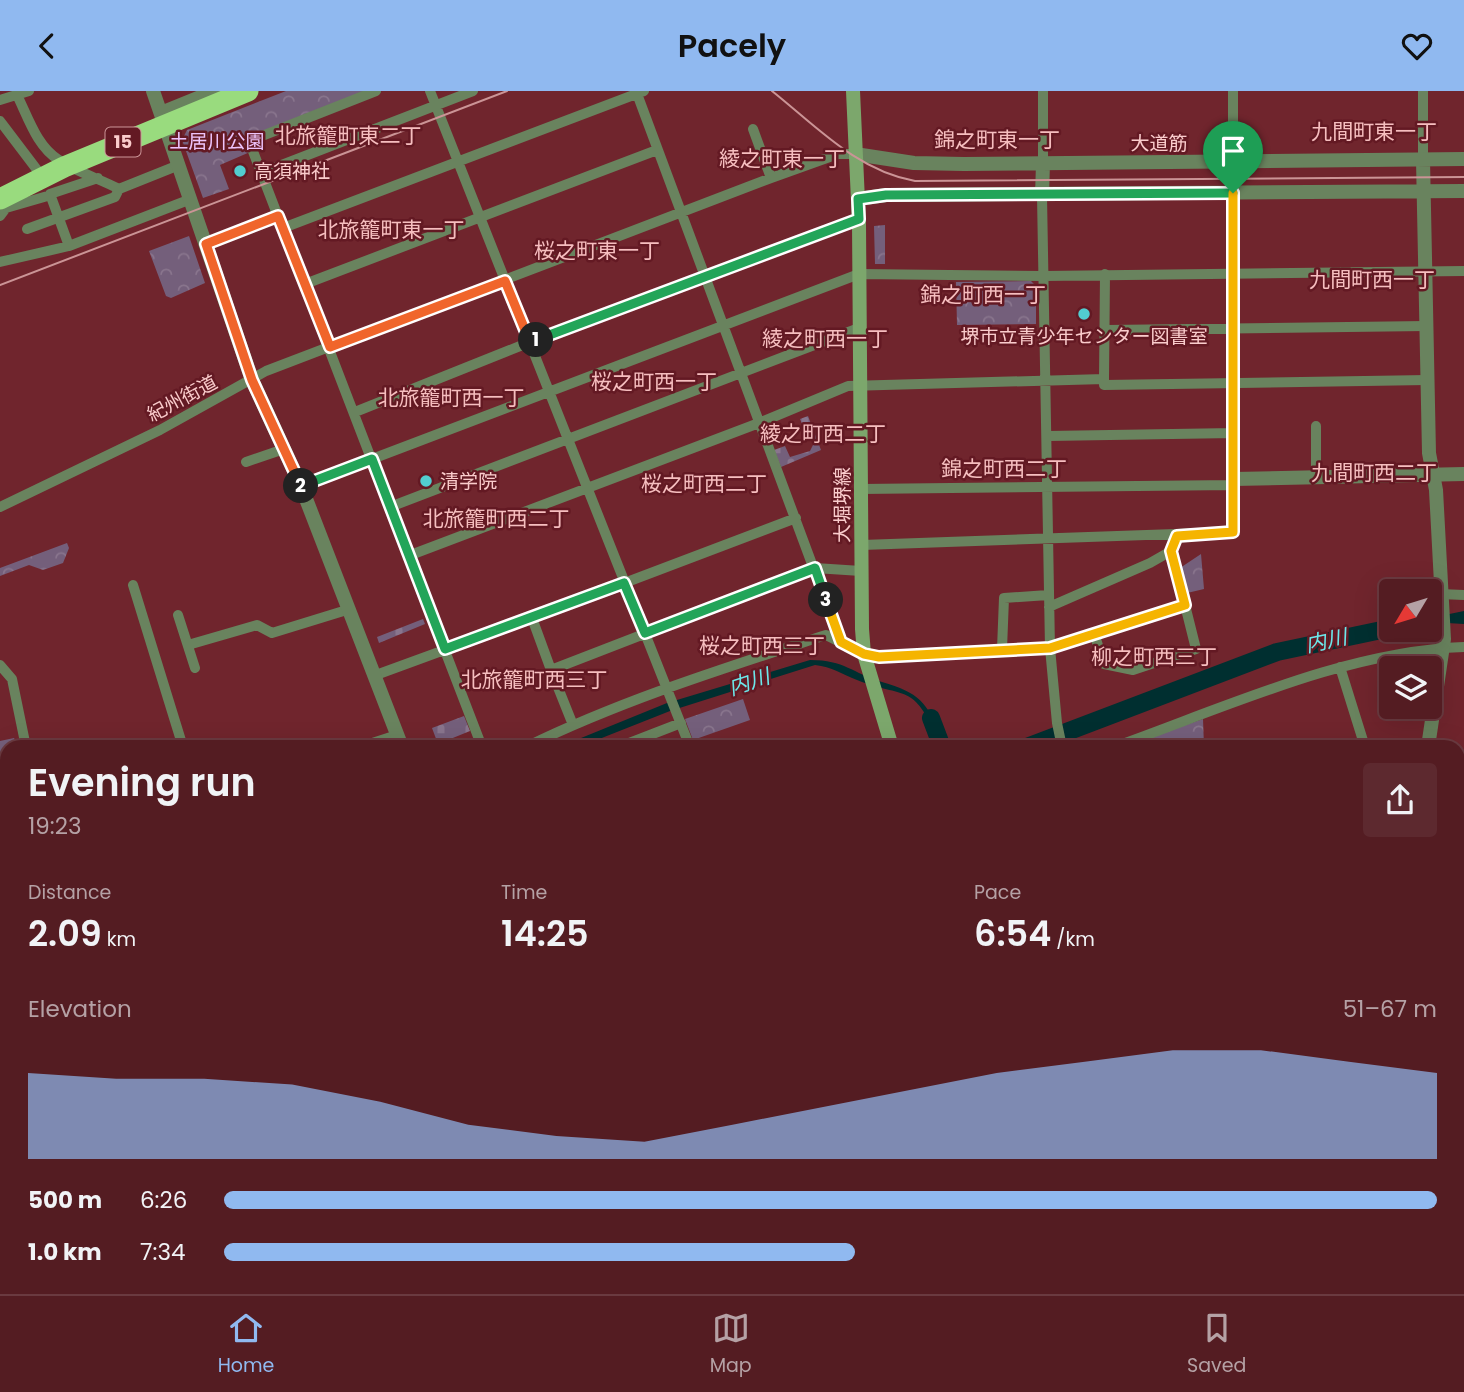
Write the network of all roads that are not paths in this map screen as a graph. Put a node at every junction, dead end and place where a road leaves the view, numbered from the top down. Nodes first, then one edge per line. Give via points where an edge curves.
1 (152, 91) edge
2 (218, 91) edge
3 (251, 91) edge
4 (376, 91) edge
5 (430, 91) edge
6 (473, 91) edge
7 (853, 91) edge
8 (1043, 91) edge
9 (1233, 91) edge
10 (1423, 91) edge
11 (639, 92) edge
12 (23, 93) edge
13 (0, 100) edge
14 (435, 105) junction
15 (163, 120) junction
16 (0, 121) edge
17 (753, 129) dead end
18 (42, 143) junction
19 (20, 147) junction
20 (657, 150) junction
21 (855, 154) junction
22 (1464, 159) edge
23 (1423, 160) junction
24 (458, 161) junction
25 (1233, 162) junction
26 (1043, 163) junction
27 (179, 165) junction
28 (261, 173) junction
29 (98, 178) junction
30 (771, 178) junction
31 (0, 183) edge
32 (120, 189) junction
33 (1424, 191) junction
34 (1464, 191) edge
35 (1233, 193) junction
36 (50, 195) junction
37 (1042, 196) junction
38 (0, 199) edge
39 (191, 199) junction
40 (858, 199) junction
41 (681, 213) junction
42 (0, 216) edge
43 (278, 216) junction
44 (480, 216) junction
45 (59, 218) junction
46 (859, 219) junction
47 (283, 228) junction
48 (27, 229) dead end
49 (206, 244) junction
50 (69, 246) junction
51 (0, 262) edge
52 (1464, 271) edge
53 (1425, 272) junction
54 (859, 274) junction
55 (1105, 274) junction
56 (1233, 274) junction
57 (705, 276) junction
58 (1044, 276) junction
59 (505, 281) junction
60 (305, 284) junction
61 (723, 326) junction
62 (1426, 326) junction
63 (1233, 327) junction
64 (859, 328) junction
65 (1105, 330) junction
66 (530, 342) junction
67 (330, 347) junction
68 (741, 374) junction
69 (1047, 379) junction
70 (1104, 379) junction
71 (252, 380) junction
72 (1427, 380) junction
73 (1232, 382) junction
74 (859, 383) junction
75 (549, 391) junction
76 (355, 412) junction
77 (759, 423) junction
78 (1316, 426) dead end
79 (1234, 433) junction
80 (1048, 436) junction
81 (566, 439) junction
82 (284, 449) junction
83 (372, 459) junction
84 (246, 462) dead end
85 (1433, 474) junction
86 (1464, 474) edge
87 (1316, 478) junction
88 (1234, 482) junction
89 (301, 487) junction
90 (587, 488) junction
91 (861, 489) junction
92 (1047, 489) junction
93 (0, 507) edge
94 (390, 507) junction
95 (796, 518) junction
96 (1177, 536) junction
97 (1048, 541) junction
98 (862, 545) junction
99 (1171, 551) junction
100 (408, 556) junction
101 (815, 568) junction
102 (861, 571) junction
103 (1440, 579) edge
104 (624, 583) junction
105 (133, 585) dead end
106 (1048, 594) junction
107 (1464, 595) edge
108 (1442, 598) edge
109 (1185, 605) junction
110 (1049, 607) junction
111 (350, 609) junction
112 (1442, 609) edge
113 (178, 615) dead end
114 (532, 618) junction
115 (645, 633) junction
116 (1094, 633) junction
117 (841, 642) junction
118 (188, 645) junction
119 (1464, 647) edge
120 (1050, 648) junction
121 (1444, 648) junction
122 (445, 649) junction
123 (1002, 649) junction
124 (864, 654) junction
125 (0, 666) edge
126 (1340, 667) junction
127 (195, 668) dead end
128 (551, 670) junction
129 (376, 675) junction
130 (669, 693) junction
131 (679, 719) junction
132 (573, 725) junction
133 (25, 740) edge
134 (181, 740) edge
135 (400, 740) edge
136 (479, 740) edge
137 (541, 740) edge
138 (634, 740) edge
139 (687, 740) edge
140 (890, 740) edge
141 (1060, 740) edge
142 (1134, 740) edge
143 (1364, 740) edge
144 (1429, 740) edge

1 - 15 street
2 - 15 street
2 - 31 highway, 15 via 56,155
3 - 15 street
3 - 38 highway, 15, bridge via 64,167
4 - 28 street via 249,141
5 - 14 street
6 - 14 street
7 - 21 main road, 大堀堺線
8 - 26 street
9 - 25 street
10 - 23 street
11 - 20 street
11 - 24 street
12 - 13 street
12 - 18 street
14 - 24 street
14 - 28 street
15 - 27 street
16 - 19 street
17 - 30 street
18 - 19 street
18 - 29 street via 59,161
19 - 36 street via 43,176
20 - 41 street
20 - 44 street
21 - 26 street, 大道筋 via 914,163
21 - 30 street, 紀州街道 via 838,154
21 - 40 main road, 大堀堺線
22 - 23 street, 大道筋
23 - 25 street, 大道筋
23 - 33 street
24 - 44 street
24 - 47 street
25 - 26 street, 大道筋
25 - 35 street
26 - 37 street
27 - 32 street
27 - 39 street
28 - 43 street
29 - 32 street
29 - 36 street
30 - 41 street, 紀州街道
32 - 45 street via 115,197
33 - 34 street
33 - 35 street
33 - 53 street
35 - 37 street
35 - 56 street
36 - 42 street via 6,208
36 - 45 street
37 - 40 street via 886,195
37 - 58 street
39 - 49 street
39 - 50 street
40 - 46 main road, 大堀堺線
41 - 57 street
41 - 59 street, 紀州街道
43 - 47 street
43 - 49 street
44 - 59 street
44 - 60 street
45 - 48 street
45 - 50 street
46 - 54 main road, 大堀堺線
46 - 57 street
47 - 60 street
49 - 71 street
50 - 51 street
52 - 53 street
53 - 56 street
53 - 62 street
54 - 58 street
54 - 61 street
54 - 64 main road, 大堀堺線
55 - 56 street
55 - 58 street
55 - 65 street
56 - 63 street
57 - 61 street
57 - 66 street
58 - 69 street
59 - 66 street
59 - 67 street, 紀州街道
60 - 67 street
61 - 68 street
61 - 75 street
62 - 63 street
62 - 72 street
63 - 65 street
63 - 73 street
64 - 68 street
64 - 74 main road, 大堀堺線
65 - 70 street
66 - 75 street
66 - 76 street
67 - 71 street, 紀州街道
67 - 76 street
68 - 77 street
68 - 81 street
69 - 70 street
69 - 74 street
69 - 80 street
70 - 73 street via 1104,385
71 - 82 street
71 - 93 street, 紀州街道
72 - 73 street
72 - 85 street
73 - 79 street
74 - 77 street
74 - 91 main road, 大堀堺線
75 - 81 street
75 - 83 street
76 - 83 street
77 - 90 street
77 - 95 street
78 - 87 street
79 - 80 street
79 - 88 street
80 - 92 street
81 - 90 street
81 - 94 street
82 - 84 street
82 - 89 street
83 - 89 street
83 - 94 street
85 - 86 street
85 - 87 street
85 - 103 street
87 - 88 street
88 - 92 street
88 - 96 street via 1233,532
89 - 111 street
90 - 100 street
90 - 104 street
91 - 92 street
91 - 98 main road, 大堀堺線
92 - 97 street
94 - 100 street
95 - 101 street
95 - 104 street
96 - 97 street
96 - 99 street
97 - 98 street
97 - 106 street
98 - 102 main road, 大堀堺線
99 - 109 street
99 - 110 street
100 - 122 street
101 - 102 street
101 - 115 street
101 - 117 street
102 - 124 main road, 大堀堺線
104 - 114 street
104 - 115 street
105 - 134 street
106 - 110 street
106 - 123 street via 1004,598
107 - 108 street
109 - 116 street
109 - 116 street via 1196,649 1133,670 1104,664
110 - 120 street
111 - 118 street via 272,633 257,625
111 - 129 street
112 - 121 street
113 - 118 street
114 - 122 street
114 - 128 street
115 - 128 street
115 - 130 street
116 - 120 street
117 - 124 street
117 - 130 street via 826,635
118 - 127 street
119 - 121 street
120 - 123 street
120 - 141 street
121 - 126 street
121 - 144 street
122 - 129 street
122 - 136 street
123 - 124 street via 950,655
124 - 140 main road, 大堀堺線
125 - 133 street via 12,679
126 - 142 street
126 - 143 street
128 - 132 street
129 - 135 street
130 - 131 street
130 - 132 street
131 - 138 street
131 - 139 street
132 - 137 street

